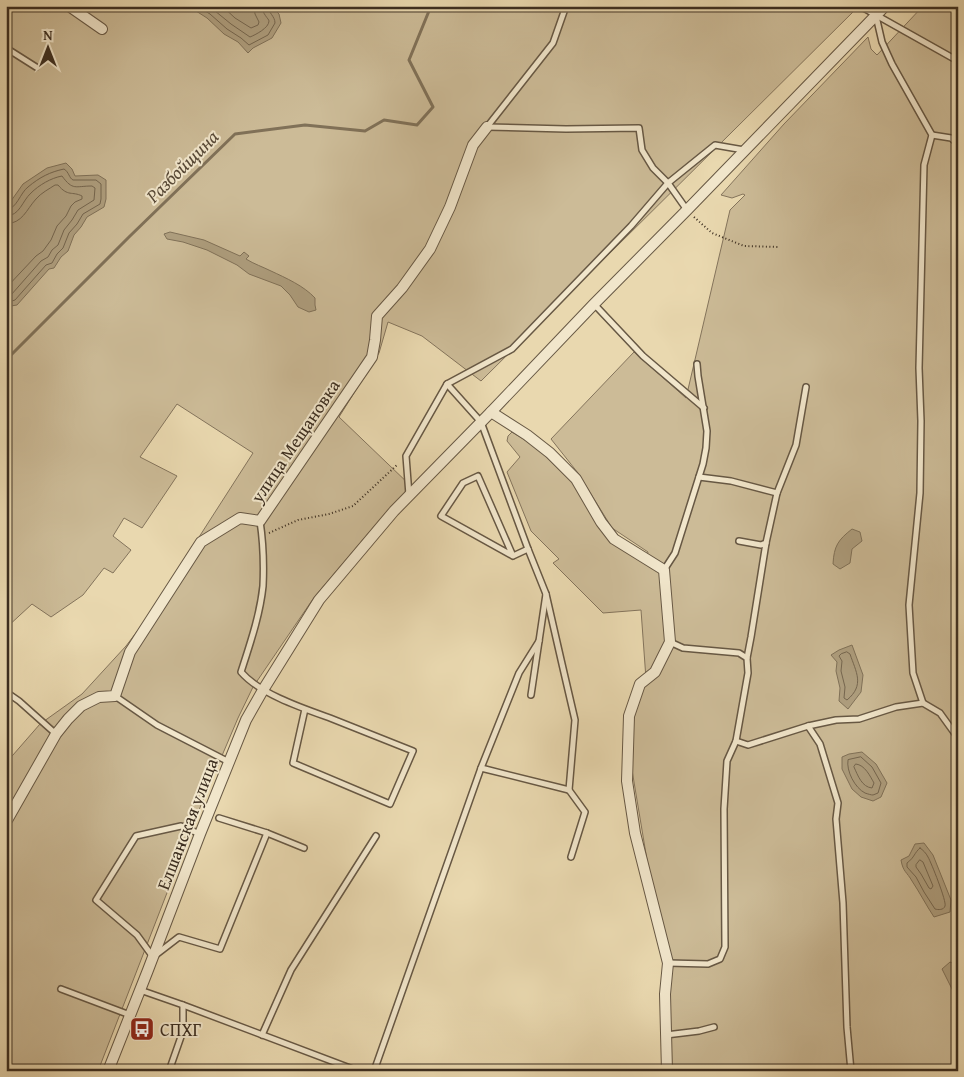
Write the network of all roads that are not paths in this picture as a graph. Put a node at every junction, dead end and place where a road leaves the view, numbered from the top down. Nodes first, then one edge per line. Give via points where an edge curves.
1 (68, 6) edge
2 (566, 6) edge
3 (860, 6) edge
4 (886, 6) edge
5 (876, 15) junction
6 (102, 29) dead end
7 (6, 48) edge
8 (958, 61) edge
9 (36, 67) dead end
10 (487, 127) junction
11 (932, 135) junction
12 (958, 144) edge
13 (744, 150) junction
14 (668, 183) junction
15 (687, 210) junction
16 (594, 304) junction
17 (958, 315) edge
18 (697, 364) dead end
19 (447, 384) junction
20 (806, 387) dead end
21 (704, 408) junction
22 (491, 412) junction
23 (958, 416) edge
24 (481, 422) junction
25 (699, 477) junction
26 (778, 493) junction
27 (409, 496) junction
28 (260, 521) junction
29 (739, 541) dead end
30 (766, 543) junction
31 (528, 549) junction
32 (512, 556) junction
33 (664, 570) junction
34 (546, 594) junction
35 (539, 641) junction
36 (670, 642) junction
37 (746, 658) junction
38 (263, 690) junction
39 (6, 692) edge
40 (530, 695) dead end
41 (115, 696) junction
42 (923, 703) junction
43 (305, 709) junction
44 (808, 726) junction
45 (56, 734) junction
46 (958, 738) edge
47 (736, 741) junction
48 (228, 762) junction
49 (481, 768) junction
50 (570, 790) junction
51 (220, 818) dead end
52 (6, 822) edge
53 (266, 833) junction
54 (200, 834) junction
55 (376, 836) dead end
56 (304, 848) dead end
57 (571, 857) dead end
58 (153, 957) junction
59 (668, 963) junction
60 (61, 989) dead end
61 (140, 990) junction
62 (183, 1005) junction
63 (130, 1015) junction
64 (714, 1027) dead end
65 (262, 1035) junction
66 (666, 1035) junction
67 (108, 1071) edge
68 (168, 1071) edge
69 (358, 1071) edge
70 (374, 1071) edge
71 (667, 1071) edge
72 (851, 1071) edge

1 - 6 street
2 - 10 lane via 553,44
3 - 5 lane
4 - 5 street, Елшанская улица
5 - 8 lane
5 - 11 lane via 882,42 892,64
5 - 13 street, Елшанская улица
7 - 9 lane
10 - 14 lane via 639,128 642,150
10 - 28 street, улица Мещановка via 474,145 430,249 377,316 372,357
11 - 12 lane via 950,138
11 - 42 lane via 924,165 920,493 909,604 913,673
13 - 14 lane via 715,145
13 - 15 street, Елшанская улица
14 - 15 lane
14 - 19 lane via 512,349
15 - 16 street, Елшанская улица
16 - 21 lane via 643,356
16 - 22 street, Елшанская улица
17 - 23 lane
18 - 21 lane
19 - 24 lane
19 - 27 lane via 406,456
20 - 26 lane via 796,445
21 - 25 lane via 707,432
22 - 24 street, Елшанская улица
22 - 33 street via 527,435 576,479 614,539
24 - 27 street, Елшанская улица
24 - 31 lane
25 - 26 lane
25 - 33 lane via 675,553
26 - 30 lane
27 - 38 street, Елшанская улица via 319,600
28 - 38 lane via 263,586 241,672
28 - 41 street, улица Мещановка via 240,518 201,542 130,652
29 - 30 lane
30 - 37 lane
31 - 32 lane
31 - 34 lane
32 - 32 lane via 441,516 464,483 478,476
33 - 36 street
34 - 35 lane
34 - 50 lane via 576,720
35 - 40 lane
35 - 49 lane via 519,673
36 - 37 lane via 682,648 739,653
36 - 59 street via 655,672 640,684 629,716 627,781 636,833
37 - 47 lane via 748,673
38 - 43 lane
38 - 48 street, Елшанская улица
39 - 45 lane
41 - 45 street via 99,697 81,706
41 - 48 lane via 157,725
42 - 44 lane via 896,707 860,719
42 - 46 lane via 940,713
43 - 43 lane via 413,751 390,804 293,763
44 - 47 lane via 748,745
44 - 72 lane via 820,744 838,802 836,819 844,903
45 - 52 street
47 - 59 lane via 727,761 725,947 720,959 708,964
48 - 54 street, Елшанская улица
49 - 50 lane
49 - 70 lane
50 - 57 lane via 584,812
51 - 53 lane
53 - 56 lane
53 - 58 lane via 220,950 179,937
54 - 58 street, Елшанская улица
54 - 58 lane via 182,826 136,836 96,900 137,935
55 - 65 lane via 291,970
58 - 61 street, Елшанская улица
59 - 66 street
60 - 63 lane
61 - 62 lane
61 - 63 street, Елшанская улица
62 - 65 lane
62 - 68 lane via 183,1031
63 - 67 street, Елшанская улица
64 - 66 lane
65 - 69 lane
66 - 71 street

